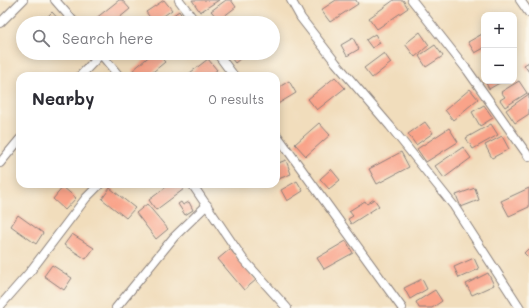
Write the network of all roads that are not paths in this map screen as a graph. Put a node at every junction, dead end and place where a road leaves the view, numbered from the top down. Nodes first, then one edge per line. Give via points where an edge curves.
1 (23, 0) edge
2 (55, 0) edge
3 (179, 0) edge
4 (291, 0) edge
5 (412, 0) edge
6 (520, 0) edge
7 (529, 13) edge
8 (69, 16) edge
9 (191, 16) edge
10 (0, 23) edge
11 (95, 60) edge
12 (106, 60) edge
13 (222, 60) edge
14 (84, 72) edge
15 (116, 72) edge
16 (231, 72) edge
17 (280, 140) edge
18 (16, 144) edge
19 (529, 157) edge
20 (0, 163) edge
21 (96, 188) edge
22 (195, 188) edge
23 (207, 205) junction
24 (0, 306) edge
25 (116, 308) edge
26 (287, 308) edge
27 (402, 308) edge
28 (520, 308) edge

1 - 10 street
2 - 8 street
3 - 9 street
4 - 28 street via 300,18 454,206
5 - 19 street via 468,71
6 - 7 street
11 - 14 street
12 - 15 street
13 - 16 street
17 - 27 street
18 - 20 street
21 - 24 street
22 - 23 street
23 - 25 street via 174,237
23 - 26 street via 243,259

